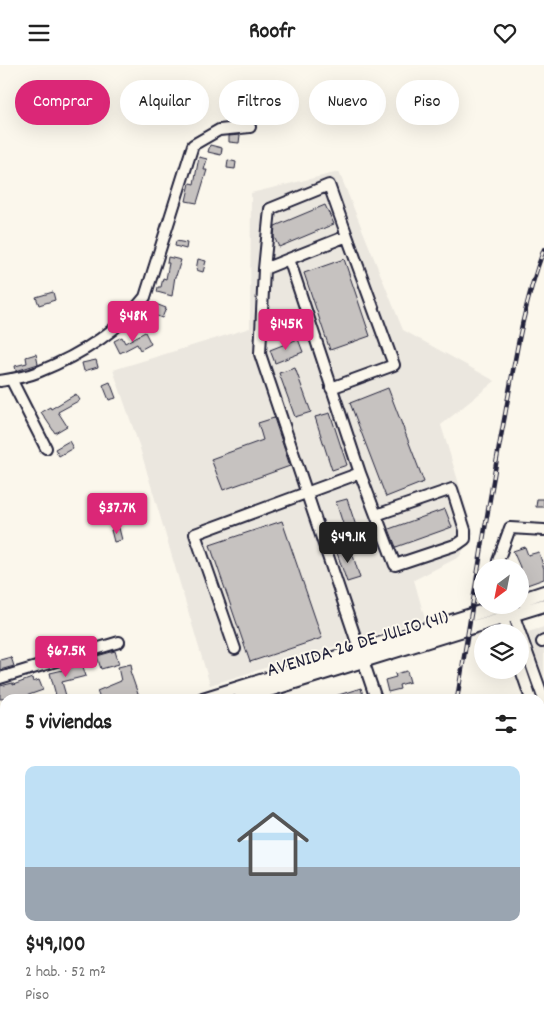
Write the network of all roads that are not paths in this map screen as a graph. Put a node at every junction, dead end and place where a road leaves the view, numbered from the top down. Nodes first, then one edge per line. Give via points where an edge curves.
1 (250, 127) dead end
2 (347, 236) junction
3 (289, 259) junction
4 (264, 269) junction
5 (11, 379) junction
6 (0, 381) edge
7 (331, 388) junction
8 (46, 448) dead end
9 (360, 473) junction
10 (307, 492) junction
11 (376, 515) junction
12 (544, 531) edge
13 (499, 559) edge
14 (544, 593) edge
15 (529, 597) edge
16 (544, 605) edge
17 (529, 607) edge
18 (493, 614) edge
19 (119, 642) dead end
20 (235, 649) dead end
21 (361, 655) junction
22 (529, 658) edge
23 (0, 678) edge
24 (524, 679) edge
25 (221, 694) edge
26 (254, 694) edge
27 (374, 694) edge
28 (529, 694) edge
29 (542, 694) edge

1 - 5 street via 219,131 193,145 145,297 136,309 91,346 36,373
2 - 3 street
2 - 4 street via 329,185 270,209
2 - 7 street via 394,365
3 - 4 street
3 - 7 street
4 - 10 street via 260,354
5 - 6 street
5 - 8 street
7 - 9 street
9 - 10 street
9 - 11 street
10 - 20 street via 195,534
10 - 21 street
11 - 11 street via 395,565 465,539 452,489
12 - 13 street via 510,528
14 - 15 main road
16 - 17 main road, AVENIDA 26 DE JULIO (41)
18 - 21 main road, AVENIDA 26 DE JULIO (41)
19 - 23 street
21 - 25 main road, AVENIDA 26 DE JULIO (41)
21 - 26 main road, AVENIDA 26 DE JULIO (41)
21 - 27 street
22 - 29 street
24 - 28 street

